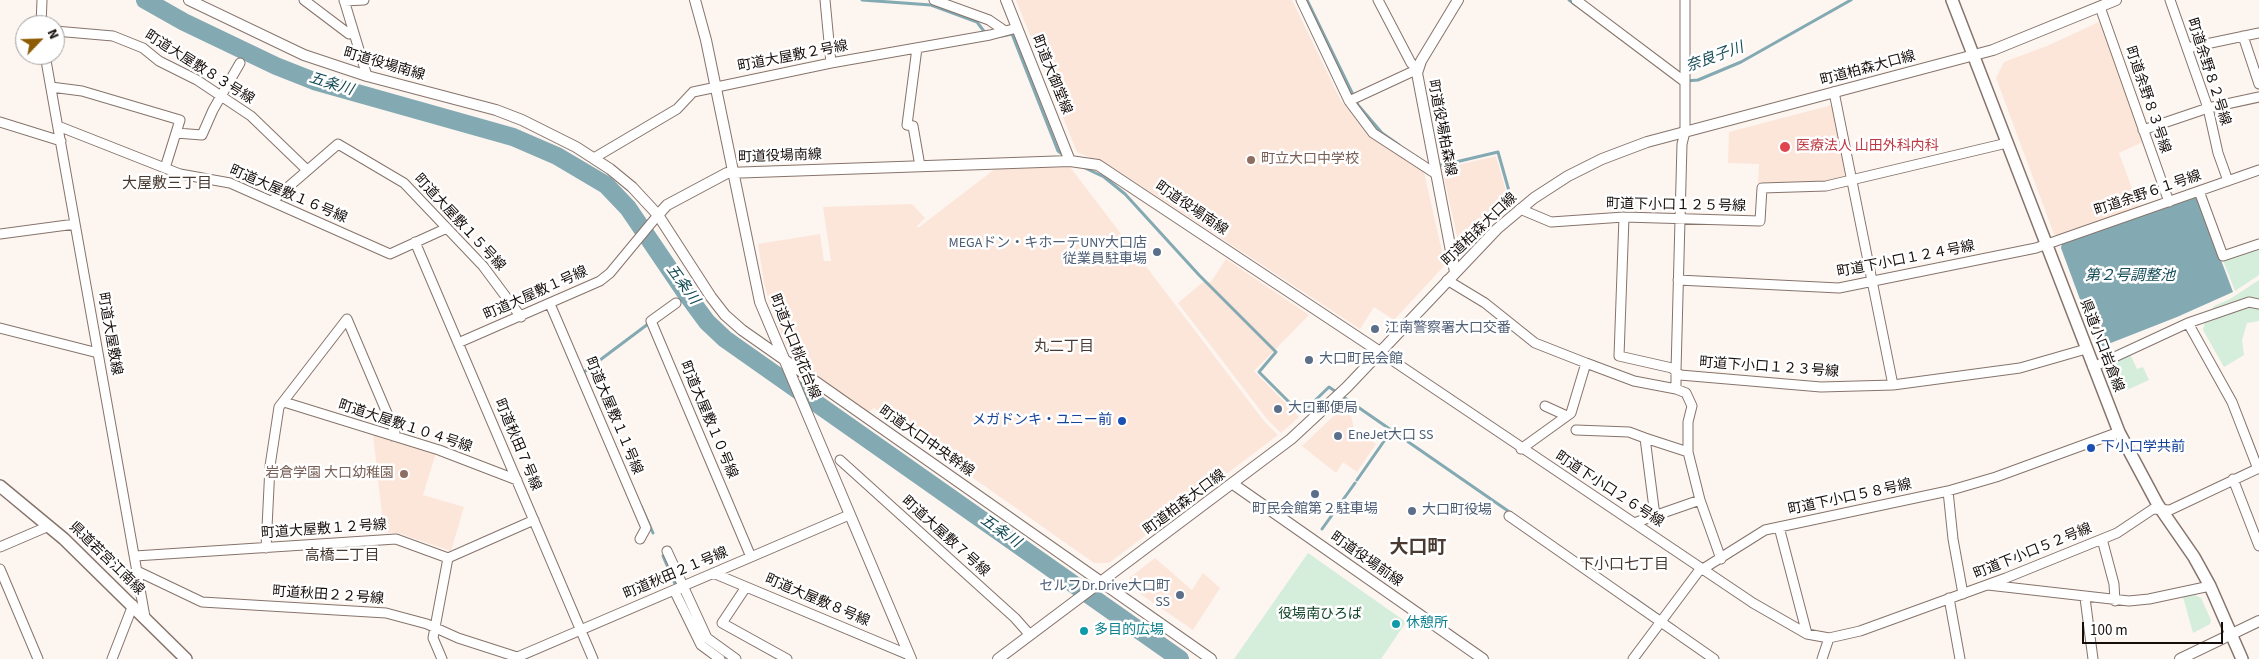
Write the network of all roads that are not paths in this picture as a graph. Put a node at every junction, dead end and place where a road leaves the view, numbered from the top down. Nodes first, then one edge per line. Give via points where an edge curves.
1 (42, 0) edge
2 (189, 0) edge
3 (304, 0) edge
4 (344, 0) edge
5 (364, 0) edge
6 (695, 0) edge
7 (825, 0) edge
8 (934, 0) edge
9 (1006, 0) edge
10 (1301, 0) edge
11 (1378, 0) edge
12 (1458, 0) edge
13 (1576, 0) edge
14 (1685, 0) edge
15 (1952, 0) edge
16 (2116, 0) edge
17 (2170, 0) edge
18 (2100, 7) junction
19 (42, 15) edge
20 (1017, 28) junction
21 (1005, 31) junction
22 (65, 32) edge
23 (353, 33) junction
24 (2259, 33) edge
25 (2242, 36) junction
26 (917, 48) junction
27 (2187, 48) junction
28 (1974, 55) junction
29 (240, 63) dead end
30 (831, 63) junction
31 (47, 65) edge
32 (1418, 69) junction
33 (368, 76) junction
34 (1685, 82) junction
35 (2259, 84) edge
36 (715, 86) junction
37 (51, 88) junction
38 (1834, 92) junction
39 (220, 96) junction
40 (2259, 97) edge
41 (1349, 101) junction
42 (2208, 108) junction
43 (0, 122) edge
44 (58, 126) junction
45 (2143, 130) junction
46 (1685, 132) junction
47 (176, 133) junction
48 (60, 141) junction
49 (2007, 143) junction
50 (594, 158) junction
51 (1070, 161) junction
52 (920, 166) junction
53 (165, 168) junction
54 (307, 170) junction
55 (2259, 170) edge
56 (733, 173) junction
57 (1436, 174) junction
58 (1852, 180) junction
59 (2228, 181) junction
60 (2199, 192) junction
61 (272, 201) junction
62 (2169, 202) junction
63 (1520, 209) junction
64 (658, 215) junction
65 (1624, 217) junction
66 (1680, 218) junction
67 (75, 224) junction
68 (447, 228) junction
69 (0, 234) edge
70 (414, 242) junction
71 (2259, 244) edge
72 (2046, 245) junction
73 (1455, 272) junction
74 (1448, 280) junction
75 (1678, 280) junction
76 (1872, 281) junction
77 (676, 303) dead end
78 (550, 304) junction
79 (2259, 304) edge
80 (521, 317) junction
81 (2188, 322) junction
82 (0, 328) edge
83 (458, 344) junction
84 (2086, 349) junction
85 (1380, 352) junction
86 (98, 353) junction
87 (784, 360) junction
88 (1586, 363) junction
89 (2093, 367) junction
90 (1676, 371) junction
91 (1893, 385) junction
92 (1676, 390) junction
93 (284, 402) junction
94 (1545, 406) dead end
95 (1567, 416) junction
96 (1576, 430) dead end
97 (2119, 432) junction
98 (393, 436) junction
99 (1645, 438) junction
100 (1521, 449) junction
101 (1688, 452) junction
102 (840, 460) dead end
103 (2258, 469) edge
104 (2233, 479) junction
105 (517, 480) junction
106 (1233, 484) junction
107 (0, 486) edge
108 (1948, 491) junction
109 (1700, 500) junction
110 (2161, 510) junction
111 (850, 514) junction
112 (1509, 516) dead end
113 (1655, 516) junction
114 (534, 520) junction
115 (1634, 523) junction
116 (49, 526) junction
117 (1779, 527) junction
118 (640, 539) dead end
119 (2102, 539) junction
120 (2259, 546) edge
121 (0, 547) edge
122 (266, 548) junction
123 (667, 551) dead end
124 (135, 556) junction
125 (750, 557) junction
126 (448, 558) junction
127 (1721, 559) junction
128 (1704, 568) junction
129 (0, 569) edge
130 (137, 571) junction
131 (713, 573) junction
132 (1103, 582) junction
133 (0, 583) edge
134 (1987, 585) junction
135 (2210, 586) junction
136 (746, 587) junction
137 (678, 588) junction
138 (1963, 594) junction
139 (1949, 598) junction
140 (2085, 598) junction
141 (2115, 601) junction
142 (133, 605) junction
143 (145, 617) junction
144 (1661, 621) junction
145 (2259, 621) edge
146 (435, 628) junction
147 (580, 630) junction
148 (2232, 633) junction
149 (1807, 634) junction
150 (1030, 635) junction
151 (1829, 638) junction
152 (910, 657) edge
153 (515, 658) edge
154 (32, 659) edge
155 (38, 659) edge
156 (112, 659) edge
157 (186, 659) edge
158 (442, 659) edge
159 (593, 659) edge
160 (720, 659) edge
161 (736, 659) edge
162 (788, 659) edge
163 (998, 659) edge
164 (1211, 659) edge
165 (1483, 659) edge
166 (1632, 659) edge
167 (1714, 659) edge
168 (1822, 659) edge
169 (1960, 659) edge
170 (2093, 659) edge
171 (2180, 659) edge
172 (2242, 659) edge

1 - 19 street
2 - 33 street, 町道役場南線 via 304,55
3 - 23 street via 349,34
4 - 5 street
4 - 23 street
6 - 36 street, 町道大口桃花台線
7 - 30 street
8 - 21 street via 988,20
9 - 20 street, 町道大御堂線
10 - 41 street
11 - 32 street via 1411,63
12 - 32 street, 町道役場柏森線
13 - 34 street
14 - 34 street
15 - 28 main road, 県道小口岩倉線
16 - 18 street, 町道柏森大口線
17 - 27 street, 町道余野８２号線
18 - 28 street, 町道柏森大口線
18 - 45 street, 町道余野８３号線
20 - 21 street, 町道大屋敷２号線
20 - 51 street, 町道大御堂線
21 - 26 street, 町道大屋敷２号線
22 - 39 street, 町道大屋敷８３号線 via 102,34 127,40
23 - 33 street
24 - 25 street
25 - 27 street
25 - 35 street
26 - 30 street, 町道大屋敷２号線
26 - 52 street via 907,125 913,126
27 - 42 street, 町道余野８２号線
28 - 38 street, 町道柏森大口線
28 - 49 main road, 県道小口岩倉線
29 - 39 street
30 - 36 street, 町道大屋敷２号線
31 - 37 street, 町道大屋敷線
32 - 41 street
32 - 57 street, 町道役場柏森線
33 - 50 street, 町道役場南線 via 496,110 549,133
34 - 46 street
36 - 50 street, 町道大屋敷２号線 via 689,94 677,109
36 - 56 street, 町道大口桃花台線
37 - 44 street, 町道大屋敷線
37 - 47 street via 82,91 180,120
38 - 46 street, 町道柏森大口線
38 - 58 street
39 - 47 street via 202,135
39 - 54 street, 町道大屋敷８３号線 via 251,116
40 - 42 street
41 - 57 street via 1373,133
42 - 45 street
42 - 59 street, 町道余野８２号線
43 - 48 street
44 - 48 street, 町道大屋敷線
44 - 53 street, 町道大屋敷１６号線
45 - 62 street, 町道余野８３号線
46 - 63 street, 町道柏森大口線 via 1602,159 1554,184
46 - 66 street
47 - 53 street
48 - 67 street, 町道大屋敷線
49 - 58 street, 町道下小口１２５号線
49 - 72 main road, 県道小口岩倉線
50 - 64 street, 町道役場南線 via 632,187
51 - 52 street, 町道役場南線
51 - 85 street, 町道役場南線 via 1088,162 1110,171
52 - 56 street, 町道役場南線
53 - 61 street, 町道大屋敷１６号線 via 230,183
54 - 61 street, 町道大屋敷１５号線
54 - 68 street, 町道大屋敷１５号線 via 338,144 404,183
55 - 59 street, 町道余野６１号線
56 - 64 street, 町道役場南線 via 720,175 667,205
56 - 87 street, 町道大口桃花台線 via 760,302
57 - 73 street, 町道役場柏森線
58 - 66 street, 町道下小口１２５号線 via 1826,186 1762,188 1760,221
58 - 76 street
59 - 60 street, 町道余野６１号線
60 - 62 street, 町道余野６１号線
60 - 71 street via 2224,256
61 - 70 street, 町道大屋敷１６号線 via 390,254
62 - 72 street, 町道余野６１号線
63 - 65 street, 町道下小口１２５号線 via 1550,222
63 - 73 street, 町道柏森大口線
64 - 78 street, 町道大屋敷１号線 via 610,273 600,281
64 - 87 street, 町道大口中央幹線 via 725,315
65 - 66 street, 町道下小口１２５号線
65 - 90 street, 町道下小口１２３号線 via 1619,356
66 - 75 street
67 - 69 street
67 - 86 street, 町道大屋敷線
68 - 70 street, 町道大屋敷１６号線
68 - 80 street, 町道大屋敷１５号線 via 483,266
70 - 83 street, 町道秋田７号線
72 - 76 street, 町道下小口１２４号線
72 - 84 main road, 県道小口岩倉線
73 - 74 street, 町道柏森大口線
74 - 85 street, 町道柏森大口線
74 - 88 street via 1485,303 1535,343
75 - 76 street, 町道下小口１２４号線 via 1838,288
75 - 90 street
76 - 91 street
77 - 125 street, 町道大屋敷１０号線 via 651,321
78 - 80 street, 町道大屋敷１号線
78 - 118 street, 町道大屋敷１１号線 via 646,528
79 - 81 street via 2249,302
80 - 83 street, 町道大屋敷１号線
81 - 89 street
81 - 103 street via 2232,402
82 - 86 street
83 - 105 street, 町道秋田７号線
84 - 89 main road, 県道小口岩倉線
84 - 91 street, 町道下小口１２３号線 via 2020,368
85 - 100 street, 町道下小口２６号線
85 - 106 street, 町道柏森大口線 via 1320,414
86 - 124 street, 町道大屋敷線
87 - 111 street, 町道大口桃花台線
87 - 132 street, 町道大口中央幹線
88 - 92 street via 1634,381
88 - 95 street via 1571,413
89 - 97 main road, 県道小口岩倉線
90 - 91 street, 町道下小口１２３号線 via 1680,375 1821,388
90 - 92 street
92 - 101 street via 1686,393 1692,406 1688,422
93 - 98 street, 町道大屋敷１０４号線
93 - 98 street via 347,319 395,432
93 - 122 street via 279,407 272,442
94 - 95 street
95 - 100 street
96 - 99 street via 1629,432
97 - 108 street, 町道下小口５８号線
97 - 110 main road, 県道小口岩倉線
98 - 105 street, 町道大屋敷１０４号線
99 - 101 street
99 - 113 street
100 - 115 street, 町道下小口２６号線
101 - 109 street
102 - 150 street, 町道大屋敷７号線
103 - 104 street, 町道下小口５２号線
104 - 110 street, 町道下小口５２号線 via 2170,510
104 - 120 street
105 - 114 street, 町道秋田７号線
106 - 132 street, 町道柏森大口線
106 - 165 street, 町道役場前線
107 - 116 main road, 県道若宮江南線
108 - 117 street, 町道下小口５８号線
108 - 138 street
109 - 113 street
109 - 127 street
110 - 119 street, 町道下小口５２号線 via 2153,509
110 - 135 main road, 県道小口岩倉線
111 - 125 street, 町道秋田２１号線
111 - 152 street, 町道大口桃花台線
112 - 144 street
113 - 115 street
114 - 126 street
114 - 147 street, 町道秋田７号線
115 - 128 street, 町道下小口２６号線
116 - 121 street
116 - 142 main road, 県道若宮江南線
117 - 127 street, 町道下小口５８号線 via 1756,535
117 - 149 street
119 - 134 street, 町道下小口５２号線
119 - 141 street via 2114,584
122 - 124 street, 町道大屋敷１２号線
122 - 126 street, 町道大屋敷１２号線 via 396,539
123 - 137 street
124 - 130 street, 町道大屋敷線
125 - 131 street, 町道秋田２１号線
126 - 146 street
127 - 128 street, 町道下小口５８号線
128 - 144 street, 町道下小口５８号線
128 - 149 street, 町道下小口２６号線
129 - 155 street
130 - 143 street, 町道大屋敷線
130 - 146 street, 町道秋田２２号線 via 202,602 386,613
131 - 136 street, 町道大屋敷８号線
131 - 137 street, 町道秋田２１号線
132 - 150 street, 町道柏森大口線
132 - 164 street, 町道大口中央幹線
133 - 154 street
134 - 138 street, 町道下小口５２号線
134 - 140 street
135 - 141 street via 2150,599
135 - 148 main road, 県道小口岩倉線
136 - 152 street, 町道大屋敷８号線
136 - 162 street via 722,622
137 - 147 street, 町道秋田２１号線
137 - 160 street via 701,645
137 - 161 street via 707,638
138 - 139 street, 町道下小口５２号線
139 - 151 street, 町道下小口５２号線 via 1860,631
139 - 169 street
140 - 141 street
140 - 170 street
142 - 143 main road, 県道若宮江南線
142 - 156 street
143 - 157 main road, 県道若宮江南線
144 - 166 street, 町道下小口５８号線
144 - 167 street
145 - 148 street
146 - 153 street, 町道秋田２２号線
146 - 158 street via 433,638
147 - 153 street, 町道秋田２１号線
147 - 159 street, 町道秋田７号線
148 - 171 street
148 - 172 main road, 県道小口岩倉線
149 - 151 street, 町道下小口２６号線
150 - 163 street, 町道柏森大口線
151 - 168 street

